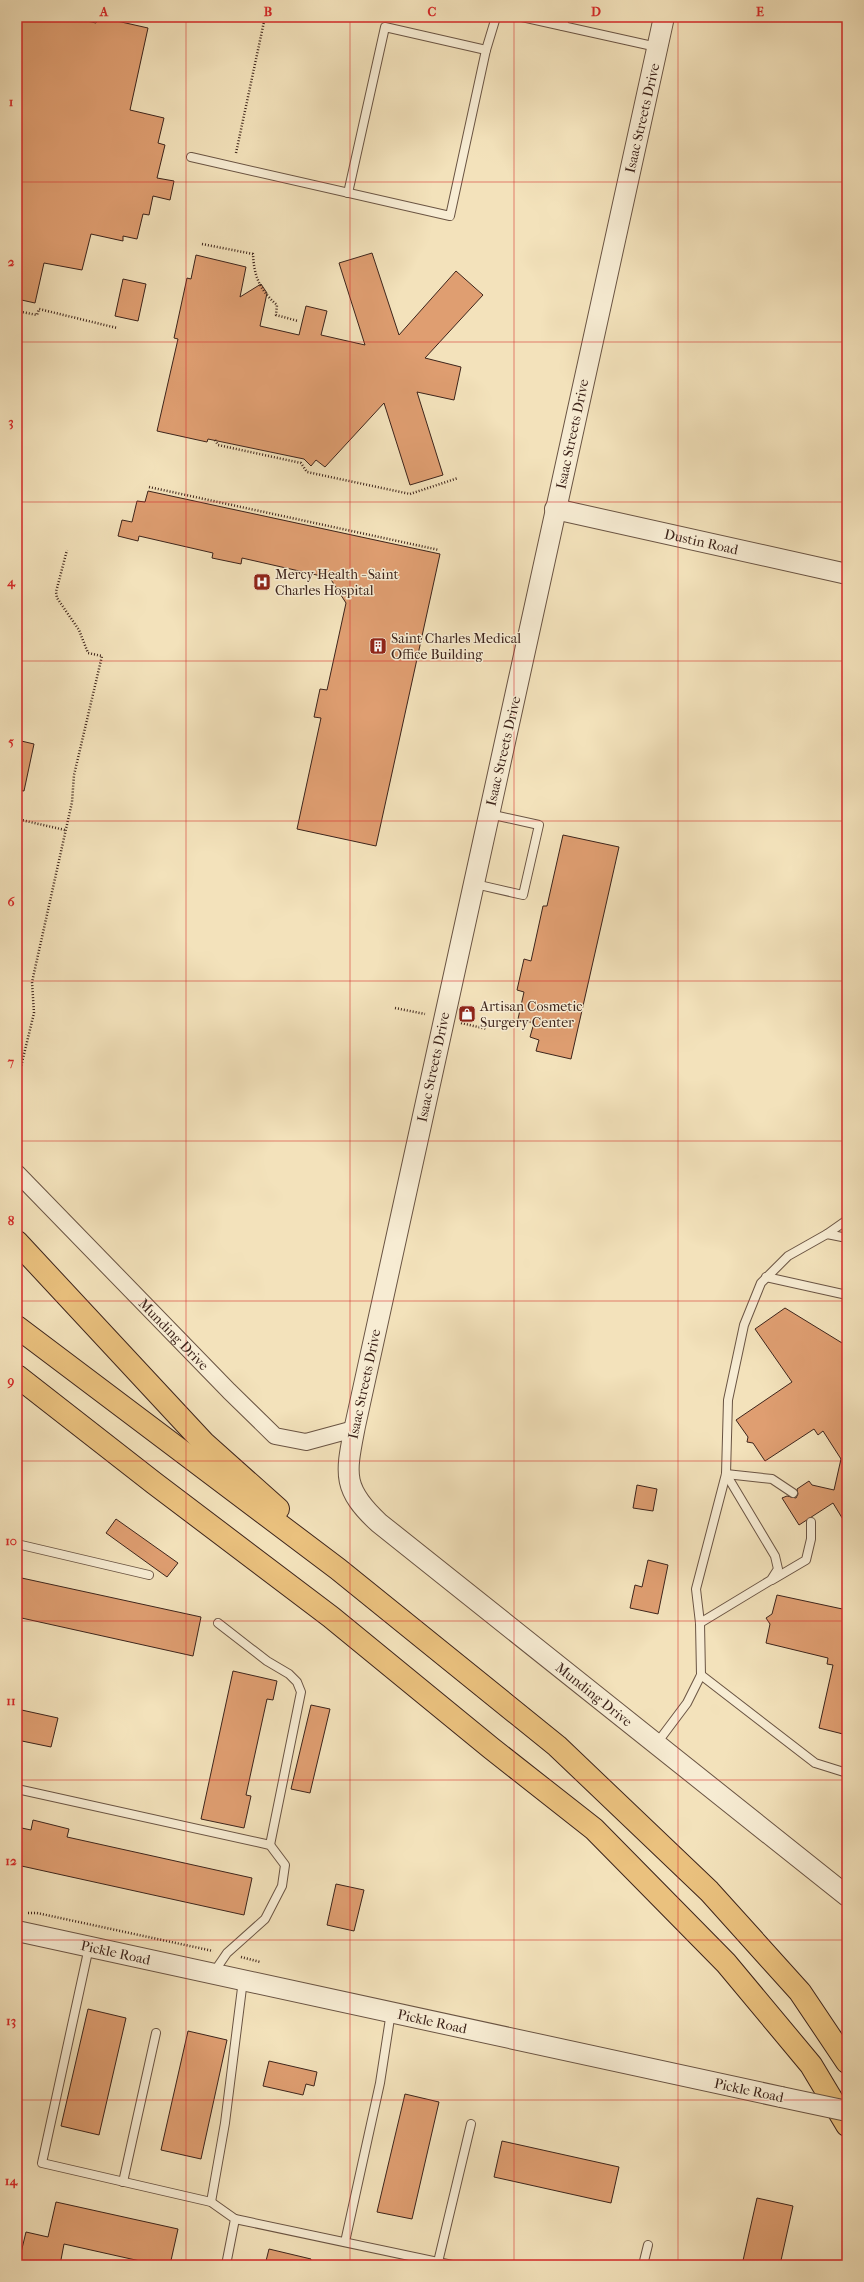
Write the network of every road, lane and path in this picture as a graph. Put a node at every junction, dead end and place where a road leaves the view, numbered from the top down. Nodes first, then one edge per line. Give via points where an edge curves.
1 (266, 17) edge
2 (496, 17) edge
3 (522, 17) edge
4 (565, 17) edge
5 (664, 17) edge
6 (563, 26) junction
7 (657, 47) junction
8 (486, 50) junction
9 (191, 157) dead end
10 (235, 157) dead end
11 (348, 193) junction
12 (202, 244) dead end
13 (17, 310) edge
14 (298, 321) dead end
15 (117, 328) dead end
16 (215, 440) dead end
17 (458, 478) dead end
18 (149, 487) dead end
19 (555, 508) junction
20 (67, 550) dead end
21 (439, 550) dead end
22 (847, 574) edge
23 (488, 814) junction
24 (17, 819) edge
25 (66, 830) junction
26 (473, 884) junction
27 (17, 1082) edge
28 (17, 1173) edge
29 (847, 1220) edge
30 (827, 1234) junction
31 (847, 1238) edge
32 (17, 1242) edge
33 (766, 1277) junction
34 (847, 1295) edge
35 (17, 1327) edge
36 (17, 1376) edge
37 (17, 1381) edge
38 (40, 1396) junction
39 (354, 1429) junction
40 (726, 1474) junction
41 (350, 1486) joint
42 (793, 1493) dead end
43 (811, 1522) dead end
44 (17, 1544) edge
45 (338, 1569) junction
46 (149, 1575) dead end
47 (771, 1580) junction
48 (218, 1623) dead end
49 (700, 1623) junction
50 (701, 1676) junction
51 (656, 1744) junction
52 (847, 1773) edge
53 (17, 1789) edge
54 (270, 1845) junction
55 (847, 1896) edge
56 (17, 1931) edge
57 (89, 1947) junction
58 (213, 1974) junction
59 (243, 1980) junction
60 (391, 2012) junction
61 (156, 2033) dead end
62 (847, 2062) edge
63 (847, 2111) edge
64 (471, 2124) dead end
65 (847, 2125) edge
66 (123, 2182) junction
67 (211, 2202) junction
68 (235, 2219) junction
69 (345, 2242) junction
70 (648, 2245) dead end
71 (438, 2262) junction
72 (226, 2265) edge
73 (452, 2265) edge
74 (643, 2265) edge

1 - 10 path
2 - 8 lane
3 - 6 lane
4 - 6 lane
5 - 7 street, Isaac Streets Drive
6 - 7 lane
7 - 19 street, Isaac Streets Drive
8 - 11 lane via 385,27
8 - 11 lane via 450,216
9 - 11 lane
12 - 14 path via 253,254 256,278 266,295 277,305 276,316
13 - 15 path via 37,315 39,309
16 - 17 path via 218,445 301,463 307,472 410,494
18 - 21 path
19 - 22 street, Dustin Road
19 - 23 street, Isaac Streets Drive
20 - 25 path via 56,592 57,598 79,630 88,653 102,656 74,775
23 - 26 street, Isaac Streets Drive
23 - 26 lane via 539,825 523,895
24 - 25 path
25 - 27 path via 32,982 34,1013
26 - 39 street, Isaac Streets Drive
28 - 39 street, Munding Drive via 276,1436 306,1442
29 - 30 lane
30 - 31 lane
30 - 33 lane via 788,1256
32 - 45 highway via 204,1443 275,1505
33 - 34 lane
33 - 40 lane via 761,1282 744,1324 728,1400
35 - 45 highway
36 - 38 highway
37 - 38 highway
38 - 65 highway via 331,1617 594,1830 726,1963 810,2065
39 - 41 street, Isaac Streets Drive via 348,1471
40 - 42 lane via 772,1479
40 - 47 lane via 775,1556 778,1569
40 - 49 lane via 696,1589
41 - 51 street, Munding Drive via 366,1511 379,1523
43 - 47 lane via 811,1539 806,1560
44 - 46 lane
45 - 62 highway via 557,1746 625,1809 709,1891 800,1992
47 - 49 lane
48 - 54 lane via 266,1661 289,1674 300,1688 302,1698
49 - 50 lane
50 - 51 lane via 687,1703
50 - 52 lane via 815,1763
51 - 55 street, Munding Drive
53 - 54 lane
54 - 58 lane via 285,1865 282,1886 265,1919 227,1953
56 - 57 street, Pickle Road
57 - 58 street, Pickle Road
57 - 66 lane via 42,2163
58 - 59 street, Pickle Road
59 - 60 street, Pickle Road
59 - 67 lane via 225,2123
60 - 63 street, Pickle Road, bridge
60 - 69 lane via 380,2083
61 - 66 lane
64 - 71 lane
66 - 67 lane
67 - 68 lane
68 - 69 lane
68 - 72 lane
69 - 71 lane
70 - 74 lane
71 - 73 lane

